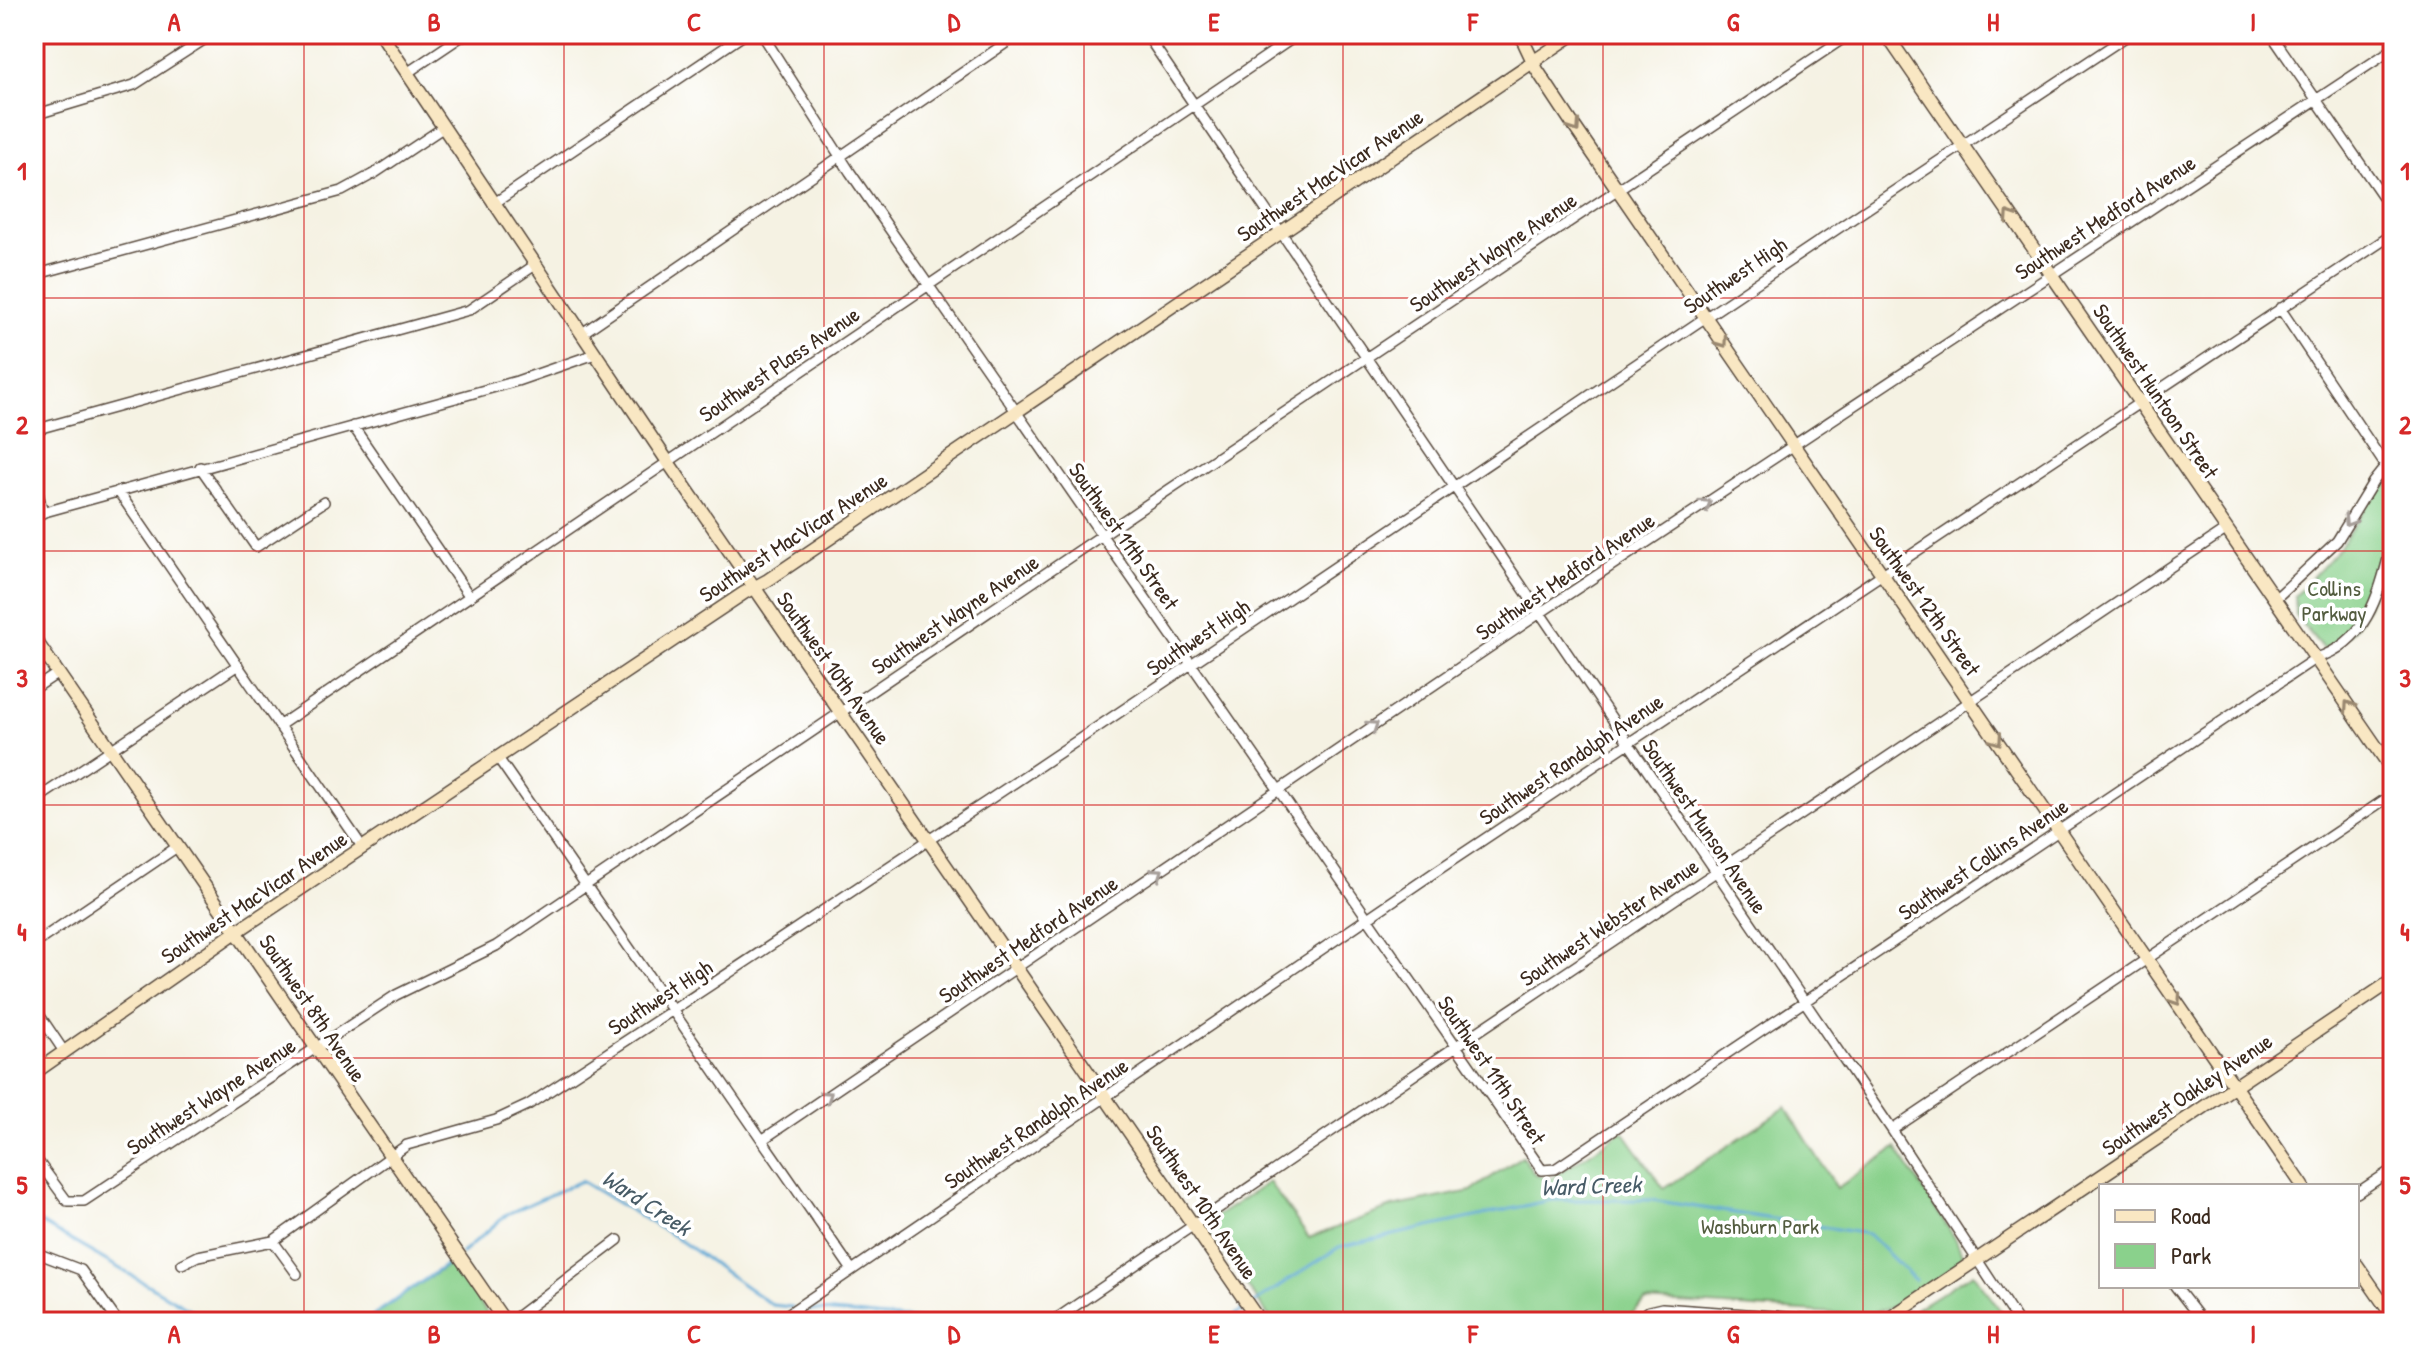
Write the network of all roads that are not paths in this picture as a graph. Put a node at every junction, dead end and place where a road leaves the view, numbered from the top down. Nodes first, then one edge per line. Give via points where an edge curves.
1 (213, 34) edge
2 (381, 34) edge
3 (465, 34) edge
4 (745, 34) edge
5 (762, 34) edge
6 (1019, 34) edge
7 (1146, 34) edge
8 (1299, 34) edge
9 (1520, 34) edge
10 (1574, 34) edge
11 (1850, 34) edge
12 (1886, 34) edge
13 (2130, 34) edge
14 (2271, 34) edge
15 (2393, 49) edge
16 (1533, 62) junction
17 (407, 73) junction
18 (2316, 99) junction
19 (1194, 105) junction
20 (34, 115) edge
21 (444, 127) junction
22 (1962, 145) junction
23 (842, 156) junction
24 (1618, 189) junction
25 (493, 204) junction
26 (2393, 211) edge
27 (1281, 232) junction
28 (2393, 234) edge
29 (535, 265) junction
30 (2050, 274) junction
31 (34, 275) edge
32 (929, 285) junction
33 (2280, 308) junction
34 (1705, 317) junction
35 (581, 334) junction
36 (595, 354) junction
37 (1365, 360) junction
38 (2140, 401) junction
39 (1016, 412) junction
40 (353, 426) junction
41 (34, 430) edge
42 (1793, 445) junction
43 (2393, 457) edge
44 (668, 462) junction
45 (2385, 465) junction
46 (200, 467) junction
47 (34, 477) edge
48 (1451, 487) junction
49 (118, 491) junction
50 (324, 502) dead end
51 (39, 514) edge
52 (2227, 529) junction
53 (1102, 535) junction
54 (2393, 540) edge
55 (1881, 573) junction
56 (754, 587) junction
57 (470, 597) junction
58 (2275, 599) junction
59 (1539, 614) junction
60 (34, 638) edge
61 (2316, 658) junction
62 (1191, 664) junction
63 (238, 665) junction
64 (58, 673) junction
65 (34, 689) edge
66 (1971, 703) junction
67 (841, 714) junction
68 (280, 725) junction
69 (1627, 744) junction
70 (109, 749) junction
71 (498, 758) junction
72 (2393, 771) edge
73 (1278, 790) junction
74 (2393, 794) edge
75 (34, 801) edge
76 (2059, 830) junction
77 (929, 840) junction
78 (177, 847) junction
79 (363, 848) junction
80 (1714, 872) junction
81 (586, 885) junction
82 (1366, 919) junction
83 (236, 932) junction
84 (34, 944) edge
85 (2147, 958) junction
86 (1017, 968) junction
87 (2393, 980) edge
88 (1802, 1001) junction
89 (34, 1007) edge
90 (673, 1011) junction
91 (1455, 1047) junction
92 (316, 1048) junction
93 (63, 1050) junction
94 (34, 1073) edge
95 (2234, 1087) junction
96 (1106, 1097) junction
97 (1892, 1130) junction
98 (762, 1140) junction
99 (34, 1156) edge
100 (390, 1156) junction
101 (2393, 1169) edge
102 (1545, 1171) joint
103 (2099, 1184) edge
104 (2302, 1184) edge
105 (2098, 1185) edge
106 (2359, 1192) edge
107 (1195, 1225) junction
108 (618, 1240) dead end
109 (273, 1241) junction
110 (39, 1253) edge
111 (1977, 1260) junction
112 (182, 1264) dead end
113 (2359, 1268) edge
114 (852, 1270) junction
115 (297, 1274) dead end
116 (2177, 1288) edge
117 (2393, 1317) edge
118 (1639, 1320) edge
119 (1053, 1321) edge
120 (118, 1322) edge
121 (507, 1322) edge
122 (776, 1322) edge
123 (1260, 1322) edge
124 (1857, 1322) edge
125 (1884, 1322) edge
126 (2018, 1322) edge
127 (2203, 1322) edge

1 - 20 street via 134,85
2 - 17 main road, Southwest 10th Avenue
3 - 17 street
4 - 25 street
5 - 23 street, Southwest 11th Street
6 - 23 street
7 - 19 street, Southwest Munson Avenue
8 - 19 street, Southwest Plass Avenue
9 - 16 main road, Southwest 12th Street
10 - 16 main road, Southwest MacVicar Avenue
11 - 24 street, Southwest Wayne Avenue
12 - 22 main road, Southwest Huntoon Street
13 - 22 street, Southwest High
14 - 18 street
15 - 18 street, Southwest Medford Avenue
16 -> 24 main road, Southwest 12th Street
16 - 27 main road, Southwest MacVicar Avenue
17 - 21 main road, Southwest 10th Avenue
18 - 26 street
18 - 30 street, Southwest Medford Avenue
19 - 27 street, Southwest Munson Avenue
19 - 32 street, Southwest Plass Avenue
21 - 25 main road, Southwest 10th Avenue
21 - 31 street via 342,191
30 -> 22 main road, Southwest Huntoon Street
22 - 34 street, Southwest High
23 - 32 street, Southwest 11th Street
23 - 35 street
24 - 34 main road, Southwest 12th Street
24 - 37 street, Southwest Wayne Avenue
25 - 29 main road, Southwest 10th Avenue
27 - 37 street, Southwest Munson Avenue
27 - 39 main road, Southwest MacVicar Avenue
28 - 33 street, Southwest Randolph Avenue
29 - 35 main road, Southwest 10th Avenue
29 - 41 street via 469,310
30 - 38 main road, Southwest Huntoon Street
30 - 42 street, Southwest Medford Avenue
32 - 39 street, Southwest 11th Street
32 - 44 street, Southwest Plass Avenue
33 - 38 street, Southwest Randolph Avenue
33 - 45 street
34 -> 42 main road, Southwest 12th Street
34 - 48 street, Southwest High
35 - 36 main road, Southwest 10th Avenue
36 - 40 street
36 - 44 main road, Southwest 10th Avenue
37 - 48 street, Southwest Munson Avenue
37 - 53 street, Southwest Wayne Avenue
38 - 52 main road, Southwest Huntoon Street
38 - 55 street, Southwest Randolph Avenue
39 - 53 street, Southwest 11th Street
39 - 56 main road, Southwest MacVicar Avenue
40 - 46 street
40 - 57 street
42 - 55 main road, Southwest 12th Street
59 -> 42 street, Southwest Medford Avenue
43 - 45 street
44 - 56 main road, Southwest 10th Avenue
44 - 57 street, Southwest Plass Avenue
45 -> 58 street via 2337,541
46 - 49 street
46 - 50 street via 256,547
47 - 51 street
48 - 59 street, Southwest Munson Avenue
48 - 62 street, Southwest High
49 - 51 street
49 - 63 street
52 - 58 main road, Southwest Huntoon Street
52 - 66 street, Southwest Webster Avenue
53 - 62 street, Southwest 11th Street
53 - 67 street, Southwest Wayne Avenue
54 - 61 street, Southwest Collins Avenue via 2378,597 2365,623 2339,648
55 - 66 main road, Southwest 12th Street
55 - 69 street, Southwest Randolph Avenue
56 - 67 main road, Southwest 10th Avenue
56 - 71 main road, Southwest MacVicar Avenue
57 - 68 street, Southwest Plass Avenue
58 - 61 main road, Southwest Huntoon Street
59 - 69 street, Southwest Munson Avenue
73 -> 59 street, Southwest Medford Avenue
60 - 64 main road, Southwest 8th Avenue
72 -> 61 main road, Southwest Huntoon Street
61 - 76 street, Southwest Collins Avenue
62 - 73 street, Southwest 11th Street
62 - 77 street, Southwest High
63 - 68 street
63 - 70 street
64 - 65 street
64 - 70 main road, Southwest 8th Avenue
66 -> 76 main road, Southwest 12th Street
66 - 80 street, Southwest Webster Avenue
67 - 77 main road, Southwest 10th Avenue
67 - 81 street, Southwest Wayne Avenue
68 - 79 street
69 - 80 street, Southwest Munson Avenue
69 - 82 street, Southwest Randolph Avenue
70 - 75 street
70 - 78 main road, Southwest 8th Avenue
71 - 79 main road, Southwest MacVicar Avenue
71 - 81 street
73 - 82 street, Southwest 11th Street
86 -> 73 street, Southwest Medford Avenue
74 - 85 street
76 - 85 main road, Southwest 12th Street
76 - 88 street, Southwest Collins Avenue
77 - 86 main road, Southwest 10th Avenue
77 - 90 street, Southwest High
78 - 83 main road, Southwest 8th Avenue
78 - 84 street
79 - 83 main road, Southwest MacVicar Avenue
80 - 88 street, Southwest Munson Avenue
80 - 91 street, Southwest Webster Avenue
81 - 90 street
81 - 92 street, Southwest Wayne Avenue via 496,946 404,990
82 - 91 street, Southwest 11th Street
82 - 96 street, Southwest Randolph Avenue
83 - 92 main road, Southwest 8th Avenue
83 - 93 main road, Southwest MacVicar Avenue
85 -> 95 main road, Southwest 12th Street
85 - 97 street
86 - 96 main road, Southwest 10th Avenue
98 -> 86 street, Southwest Medford Avenue
87 - 95 main road, Southwest Oakley Avenue
88 - 97 street, Southwest Munson Avenue
88 - 102 street, Southwest Collins Avenue
89 - 93 street
90 - 98 street
90 - 100 street, Southwest High via 528,1105 496,1120 422,1138
91 - 102 street, Southwest 11th Street via 1536,1166
91 - 107 street, Southwest Webster Avenue
92 - 99 street, Southwest Wayne Avenue via 84,1201 70,1202
92 - 100 main road, Southwest 8th Avenue
93 - 94 main road, Southwest MacVicar Avenue
95 - 103 main road, Southwest Oakley Avenue
95 - 104 main road, Southwest 12th Street
96 - 107 main road, Southwest 10th Avenue
96 - 114 street, Southwest Randolph Avenue
97 - 111 street, Southwest Munson Avenue
98 - 114 street
100 - 109 street, Southwest High
100 - 121 main road, Southwest 8th Avenue
101 - 106 street
105 - 111 main road, Southwest Oakley Avenue
107 - 119 street, Southwest Webster Avenue
107 - 123 main road, Southwest 10th Avenue
108 - 121 street
109 - 112 street
109 - 115 street
110 - 120 street via 84,1272
111 - 125 main road, Southwest Oakley Avenue
111 - 126 street, Southwest Munson Avenue
113 - 117 main road
114 - 122 street, Southwest Randolph Avenue
116 - 127 street
118 - 124 street via 1662,1308

